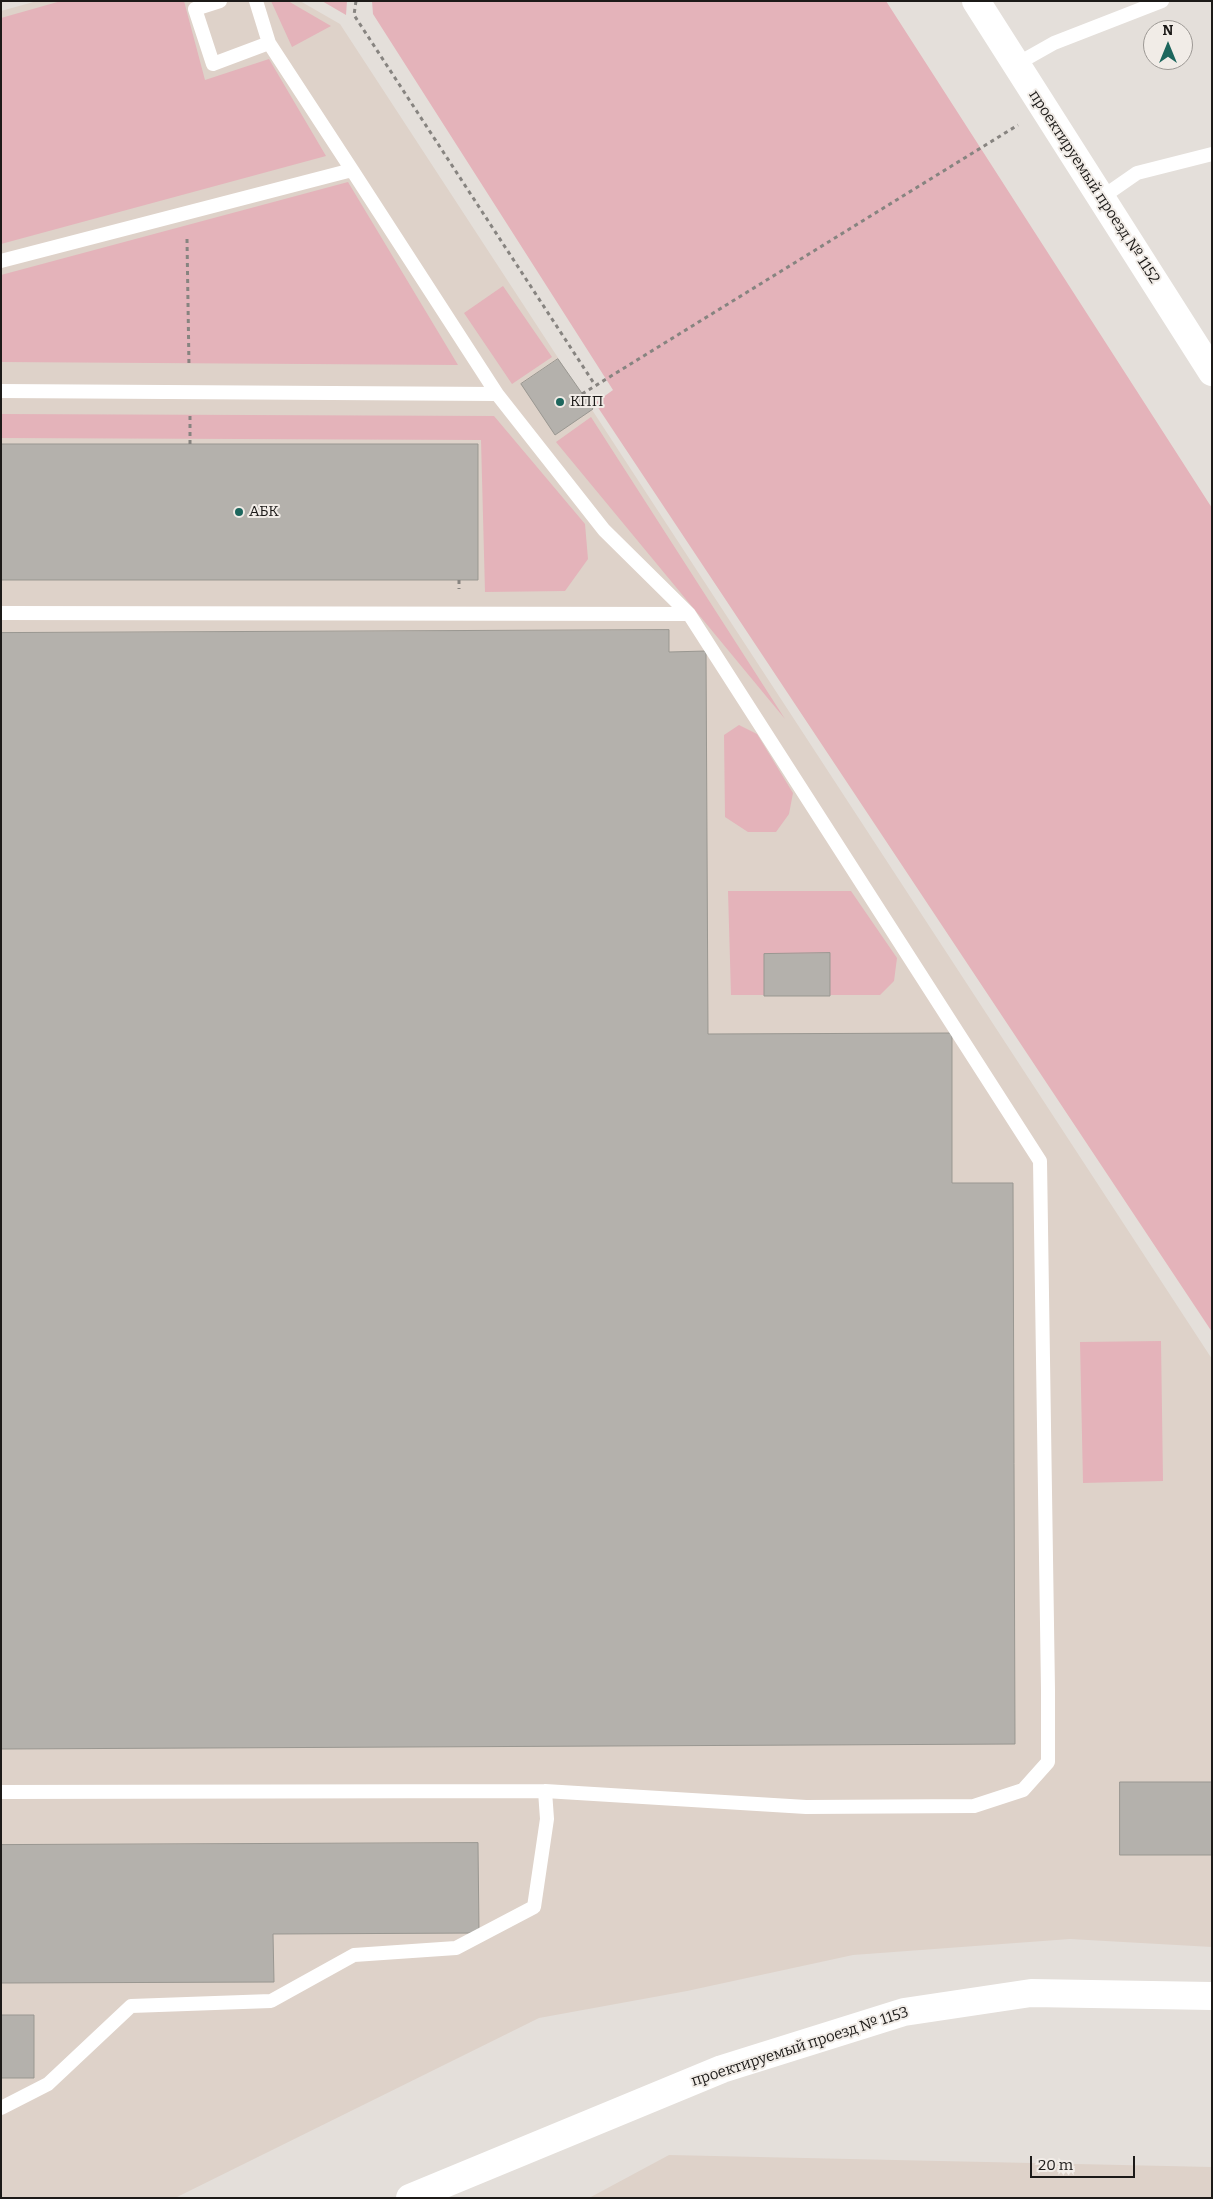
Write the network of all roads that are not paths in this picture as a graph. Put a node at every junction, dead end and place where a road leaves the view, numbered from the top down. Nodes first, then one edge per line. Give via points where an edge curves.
1 (220, 1) edge
2 (256, 1) edge
3 (976, 1) edge
4 (1162, 1) edge
5 (269, 43) junction
6 (1015, 65) junction
7 (1212, 154) edge
8 (352, 170) junction
9 (1101, 198) junction
10 (1, 261) edge
11 (1212, 372) edge
12 (1, 391) edge
13 (497, 394) junction
14 (1, 613) edge
15 (688, 614) junction
16 (545, 1791) junction
17 (1, 1792) edge
18 (1212, 1996) edge
19 (1, 2108) edge
20 (410, 2198) edge

1 - 5 lane via 195,9 213,64
2 - 5 lane
3 - 6 street, проектируемый проезд № 1152
4 - 6 lane via 1054,43
5 - 8 lane
6 - 9 street, проектируемый проезд № 1152
7 - 9 lane via 1137,173
8 - 10 lane
8 - 13 lane
9 - 11 street, проектируемый проезд № 1152
12 - 13 lane
13 - 15 lane via 604,530
14 - 15 lane
15 - 16 lane via 1040,1161 1048,1762 1023,1790 974,1806 806,1807
16 - 17 lane
16 - 19 lane via 546,1819 534,1907 456,1948 354,1955 271,2001 131,2006 48,2084
18 - 20 street, проектируемый проезд № 1153 via 1031,1993 904,2012 722,2069

